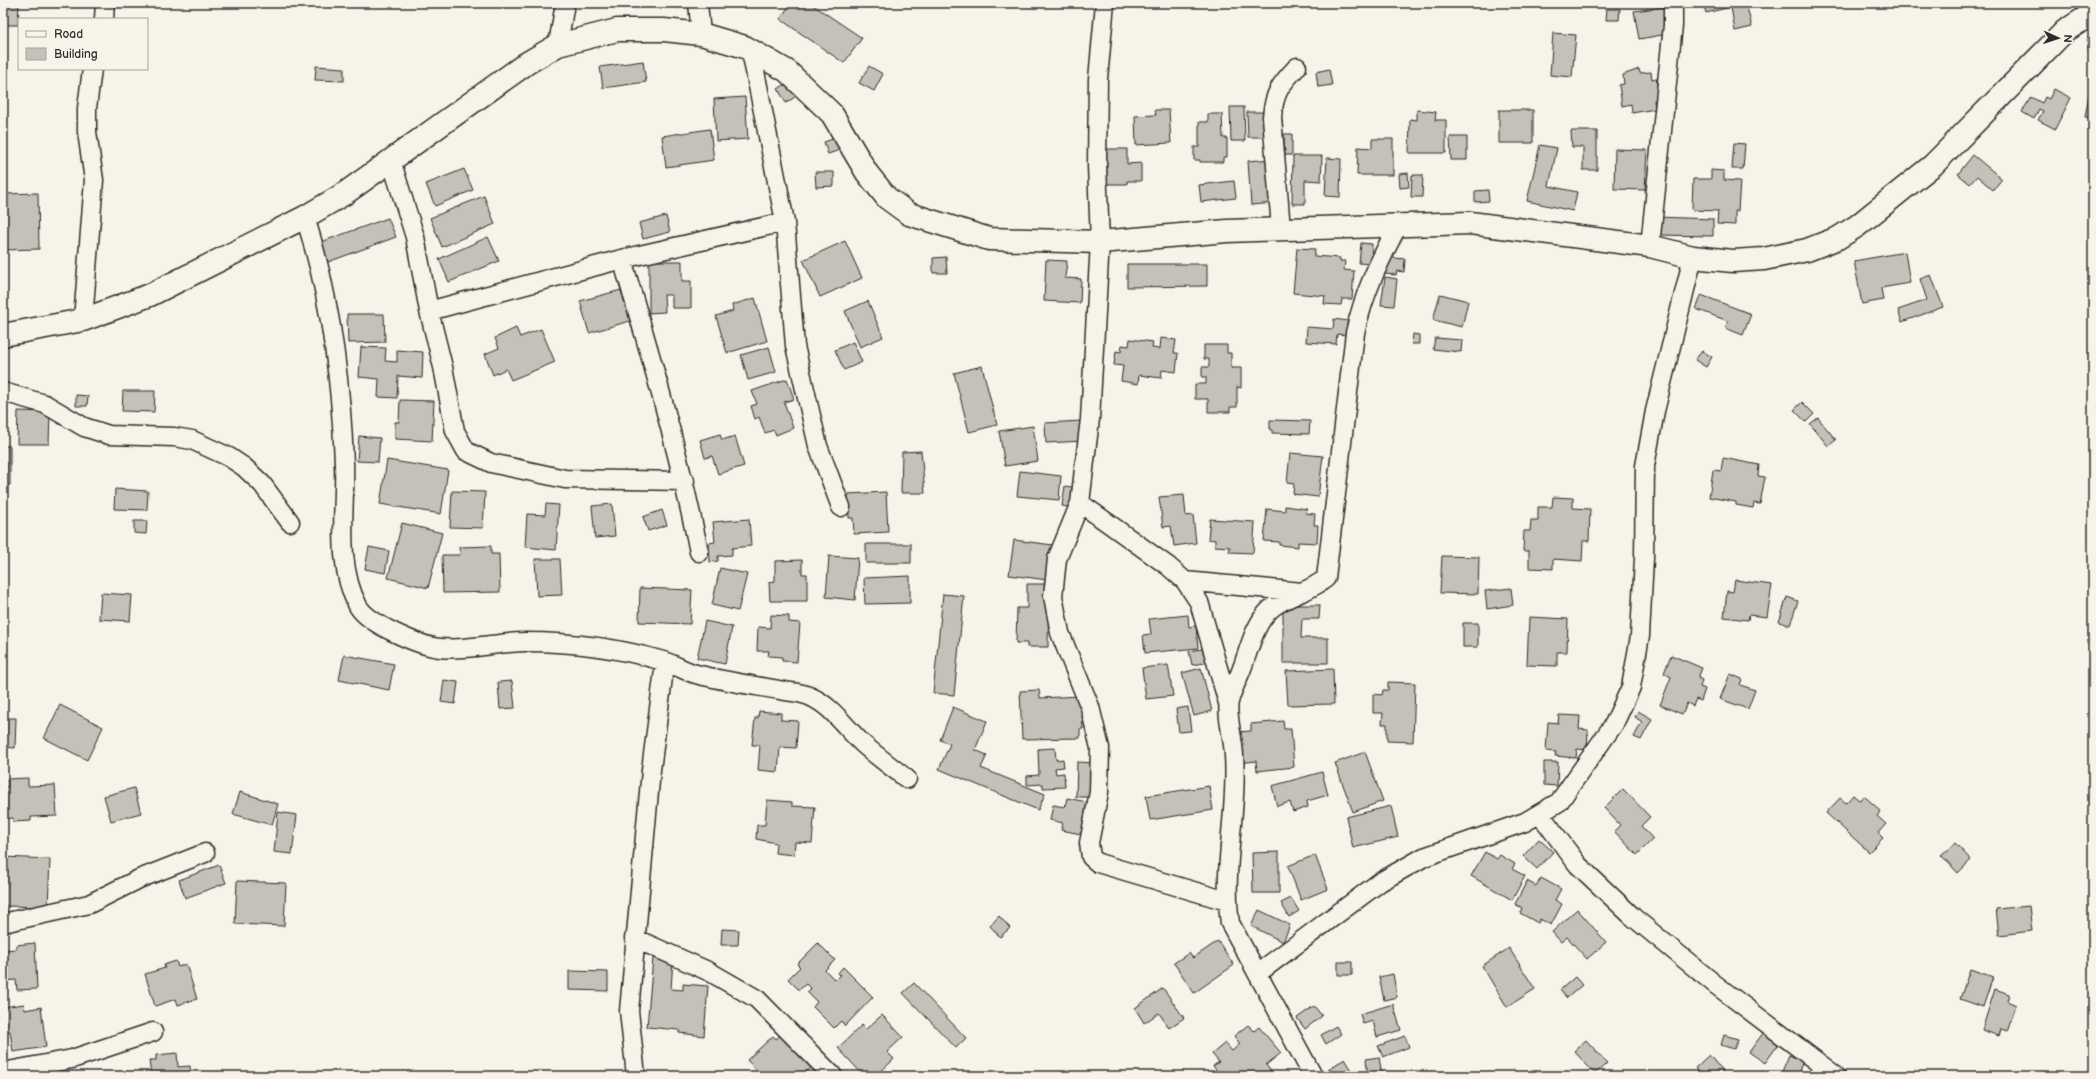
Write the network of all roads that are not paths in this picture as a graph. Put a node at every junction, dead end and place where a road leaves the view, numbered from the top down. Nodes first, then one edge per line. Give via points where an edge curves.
1 (105, 3) edge
2 (565, 3) edge
3 (698, 3) edge
4 (1105, 3) edge
5 (1673, 3) edge
6 (2093, 13) edge
7 (104, 18) edge
8 (702, 34) junction
9 (558, 44) junction
10 (751, 51) junction
11 (1297, 67) dead end
12 (92, 70) edge
13 (391, 160) junction
14 (305, 217) junction
15 (785, 222) junction
16 (1398, 225) junction
17 (1281, 229) junction
18 (1100, 242) junction
19 (1650, 246) junction
20 (1693, 257) junction
21 (622, 259) junction
22 (429, 311) junction
23 (83, 320) junction
24 (3, 335) edge
25 (3, 392) edge
26 (685, 481) junction
27 (1080, 503) junction
28 (841, 507) dead end
29 (290, 522) dead end
30 (699, 552) dead end
31 (1185, 581) junction
32 (1302, 592) junction
33 (665, 662) junction
34 (1228, 704) junction
35 (907, 779) dead end
36 (1540, 814) junction
37 (205, 853) dead end
38 (1227, 901) junction
39 (3, 923) edge
40 (634, 938) junction
41 (1258, 973) junction
42 (153, 1032) dead end
43 (3, 1072) edge
44 (636, 1076) edge
45 (833, 1076) edge
46 (1313, 1076) edge
47 (1836, 1076) edge

1 - 7 street
2 - 9 street
3 - 8 street
4 - 18 street via 1098,79 1097,165
5 - 19 street via 1673,25
6 - 20 street via 2065,31 1933,165 1857,226 1838,238 1807,250 1764,259
8 - 9 street via 664,30 617,30
8 - 10 street
9 - 13 street via 527,63
10 - 15 street
10 - 18 street via 787,71 832,114 867,173 886,198 909,214 989,239
11 - 17 street via 1280,86 1274,100 1272,116
12 - 23 street via 88,87 87,120 94,180
13 - 14 street via 344,194
13 - 22 street via 415,237
14 - 23 street via 150,295
14 - 33 street via 318,256 336,367 344,462 345,560 347,578 359,608 406,640 439,648 523,642 578,644
15 - 21 street
15 - 28 street via 795,346 818,446
16 - 17 street
16 - 19 street via 1470,223
16 - 32 street via 1370,281 1359,312 1326,578 1317,586
17 - 18 street
18 - 27 street via 1090,419
19 - 20 street
20 - 36 street via 1654,411 1645,466 1640,636 1631,687 1614,724 1559,802
21 - 22 street
21 - 26 street via 660,384
22 - 26 street via 443,366 454,431 466,452 491,463 565,479
23 - 24 street
25 - 29 street via 45,404 84,427 109,435 192,440 244,467 262,484
26 - 30 street
27 - 31 street
27 - 38 street via 1057,559 1053,596 1060,633 1090,707 1100,748 1098,792 1089,843 1091,857 1098,863
31 - 32 street
31 - 34 street via 1199,602
32 - 34 street via 1275,605 1264,616
33 - 35 street via 693,674 807,695 825,705 862,744
33 - 40 street
34 - 38 street via 1234,757 1234,804
36 - 41 street via 1525,822 1424,857 1380,882
36 - 47 street via 1578,865 1634,917 1716,985
37 - 39 street via 139,878 89,904
38 - 41 street via 1230,923
40 - 44 street via 629,1011
40 - 45 street via 710,972 757,999
41 - 46 street
42 - 43 street via 72,1059

